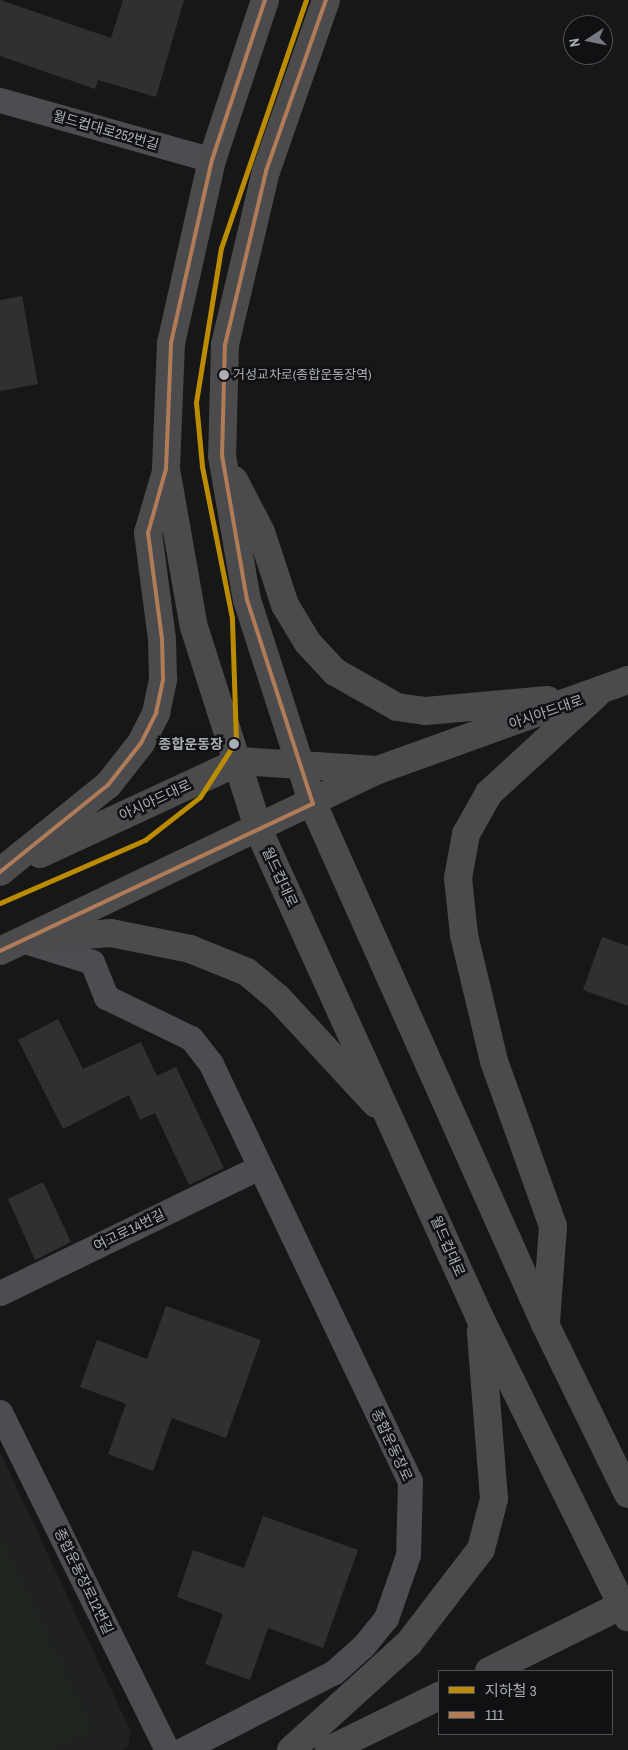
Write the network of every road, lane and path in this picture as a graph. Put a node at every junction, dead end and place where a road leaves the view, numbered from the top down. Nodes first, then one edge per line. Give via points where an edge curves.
1 (265, 0) edge
2 (326, 0) edge
3 (0, 100) edge
4 (212, 160) junction
5 (222, 456) junction
6 (166, 469) junction
7 (628, 680) edge
8 (596, 694) junction
9 (240, 761) junction
10 (301, 765) junction
11 (378, 770) junction
12 (313, 804) junction
13 (259, 831) junction
14 (0, 873) edge
15 (11, 946) edge
16 (394, 1123) junction
17 (259, 1167) junction
18 (0, 1293) edge
19 (480, 1318) junction
20 (545, 1324) junction
21 (0, 1412) edge
22 (628, 1494) edge
23 (626, 1608) edge
24 (491, 1670) edge
25 (438, 1696) edge
26 (167, 1750) edge
27 (182, 1750) edge
28 (292, 1750) edge
29 (329, 1750) edge

1 - 4 main road, 월드컵대로
2 - 5 main road via 266,171 225,344
3 - 4 street, 월드컵대로252번길
4 - 6 main road, 월드컵대로 via 171,343
5 - 8 main road via 261,532 284,605 328,665 366,694 397,707 426,711
5 - 10 main road via 247,600
6 - 9 main road, 월드컵대로 via 194,627
6 - 14 main road via 148,533 162,639 163,679 156,714 141,743 108,785
7 - 8 main road, 아시아드대로
8 - 11 main road, 아시아드대로
8 - 20 main road via 488,793 466,834 458,878 462,925 494,1061 553,1226
9 - 10 main road, 아시아드대로
9 - 13 main road, 월드컵대로
9 - 14 main road, 아시아드대로
10 - 11 main road, 아시아드대로
10 - 12 main road
11 - 12 main road, 아시아드대로
12 - 13 main road, 아시아드대로
12 - 20 main road
13 - 15 main road, 아시아드대로
13 - 16 main road, 월드컵대로
15 - 16 main road via 110,933 190,950 247,972 278,998
15 - 17 street, 종합운동장로 via 92,962 106,997 191,1038 211,1064
16 - 19 main road, 월드컵대로
17 - 18 street, 여고로14번길
17 - 27 street, 종합운동장로 via 410,1481 410,1537 386,1618 363,1646 334,1672
19 - 23 main road, 월드컵대로
19 - 28 main road via 494,1499 481,1549 409,1644
20 - 22 main road
21 - 26 street, 종합운동장로12번길
23 - 24 main road
25 - 29 main road

